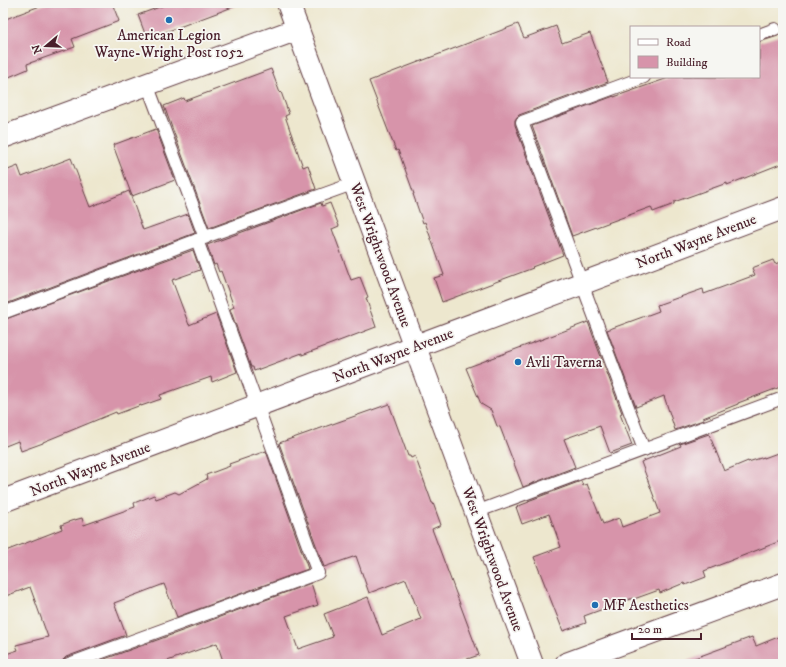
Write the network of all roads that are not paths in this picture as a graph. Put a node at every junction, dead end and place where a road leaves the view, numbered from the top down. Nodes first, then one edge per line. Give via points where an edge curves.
1 (288, 3) edge
2 (298, 29) junction
3 (775, 29) dead end
4 (760, 35) edge
5 (641, 78) edge
6 (148, 84) junction
7 (3, 137) edge
8 (354, 183) junction
9 (783, 208) edge
10 (201, 239) junction
11 (582, 284) junction
12 (3, 313) edge
13 (415, 346) junction
14 (783, 398) edge
15 (257, 406) junction
16 (644, 450) junction
17 (3, 501) edge
18 (476, 512) junction
19 (783, 584) edge
20 (69, 664) edge
21 (532, 664) edge
22 (566, 664) edge

1 - 2 street, West Wrightwood Avenue
2 - 6 street
2 - 8 street, West Wrightwood Avenue
3 - 4 lane
5 - 11 lane via 522,122
6 - 7 street
6 - 10 lane
8 - 10 lane
8 - 13 street, West Wrightwood Avenue
9 - 11 street, North Wayne Avenue
10 - 12 lane
10 - 15 lane
11 - 13 street, North Wayne Avenue
11 - 16 lane
13 - 15 street, North Wayne Avenue
13 - 18 street, West Wrightwood Avenue
14 - 16 lane
15 - 17 street, North Wayne Avenue
15 - 20 lane via 318,574
16 - 18 lane
18 - 21 street, West Wrightwood Avenue
19 - 22 street

